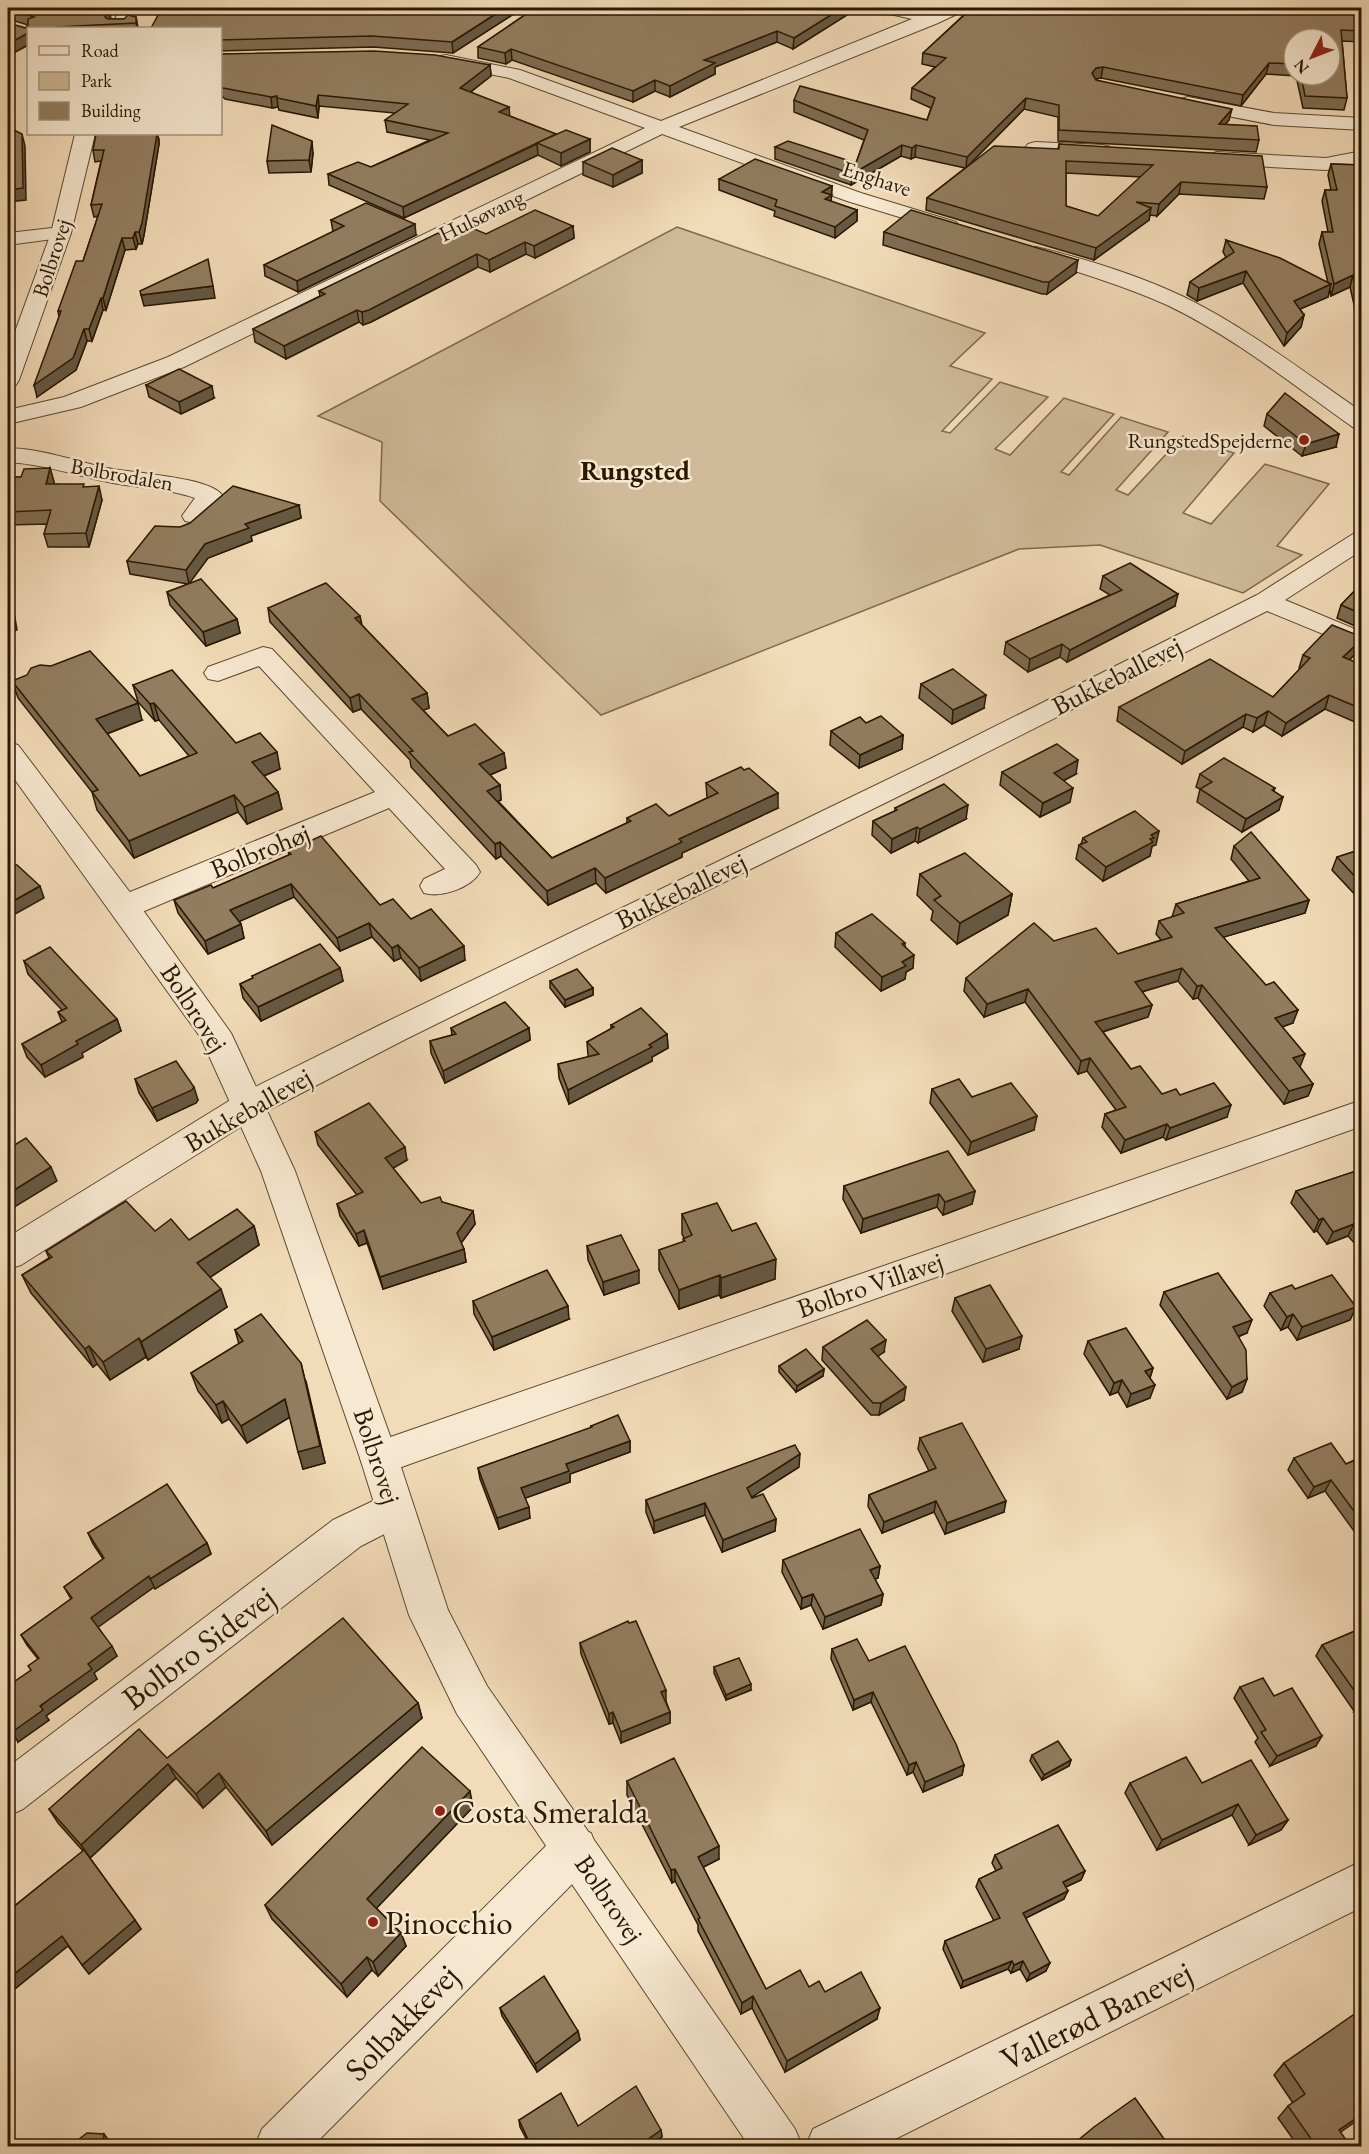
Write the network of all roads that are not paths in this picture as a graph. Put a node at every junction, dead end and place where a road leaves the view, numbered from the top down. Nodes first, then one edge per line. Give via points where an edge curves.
1 (130, 8) edge
2 (887, 8) edge
3 (955, 8) edge
4 (932, 19) junction
5 (119, 27) edge
6 (475, 49) dead end
7 (424, 57) edge
8 (457, 61) junction
9 (1175, 100) edge
10 (1362, 124) edge
11 (660, 128) junction
12 (86, 135) edge
13 (1035, 148) edge
14 (1127, 153) edge
15 (1196, 156) edge
16 (1362, 157) edge
17 (965, 231) edge
18 (61, 233) junction
19 (8, 239) edge
20 (1020, 248) edge
21 (8, 380) edge
22 (8, 417) edge
23 (1362, 423) edge
24 (8, 455) edge
25 (194, 516) edge
26 (1362, 539) edge
27 (1266, 601) junction
28 (1362, 642) edge
29 (218, 673) dead end
30 (8, 751) edge
31 (395, 795) junction
32 (435, 886) dead end
33 (124, 907) junction
34 (249, 1105) junction
35 (1362, 1113) edge
36 (8, 1255) edge
37 (379, 1458) junction
38 (394, 1509) junction
39 (8, 1794) edge
40 (575, 1849) junction
41 (1362, 1883) edge
42 (279, 2146) edge
43 (778, 2146) edge
44 (830, 2146) edge

1 - 5 street
2 - 4 street
3 - 4 street, Hulsøvang
4 - 11 street, Hulsøvang
6 - 8 street
7 - 8 street, Enghave
8 - 11 street, Enghave via 514,74
9 - 10 street via 1250,116
11 - 17 street, Enghave via 854,197
11 - 22 street, Hulsøvang via 176,362 94,396
12 - 18 street, Bolbrovej
13 - 14 street
15 - 16 street via 1326,164
18 - 19 street
18 - 21 street, Bolbrovej
20 - 23 street via 1108,275 1193,310
24 - 25 street, Bolbrodalen via 31,455 109,475 187,486 210,495
26 - 27 street, Bukkeballevej
27 - 28 street
27 - 34 street, Bukkeballevej
29 - 31 street via 263,655
30 - 33 street, Bolbrovej
31 - 32 street via 465,872
31 - 33 street, Bolbrohøj
33 - 34 street, Bolbrovej via 215,1033
34 - 36 street, Bukkeballevej
34 - 37 street, Bolbrovej via 278,1171
35 - 37 street, Bolbro Villavej
37 - 38 street, Bolbrovej
38 - 39 street, Bolbro Sidevej via 347,1533
38 - 40 street, Bolbrovej via 429,1615 472,1700
40 - 42 street, Solbakkevej
40 - 43 street, Bolbrovej
41 - 44 street, Vallerød Banevej

